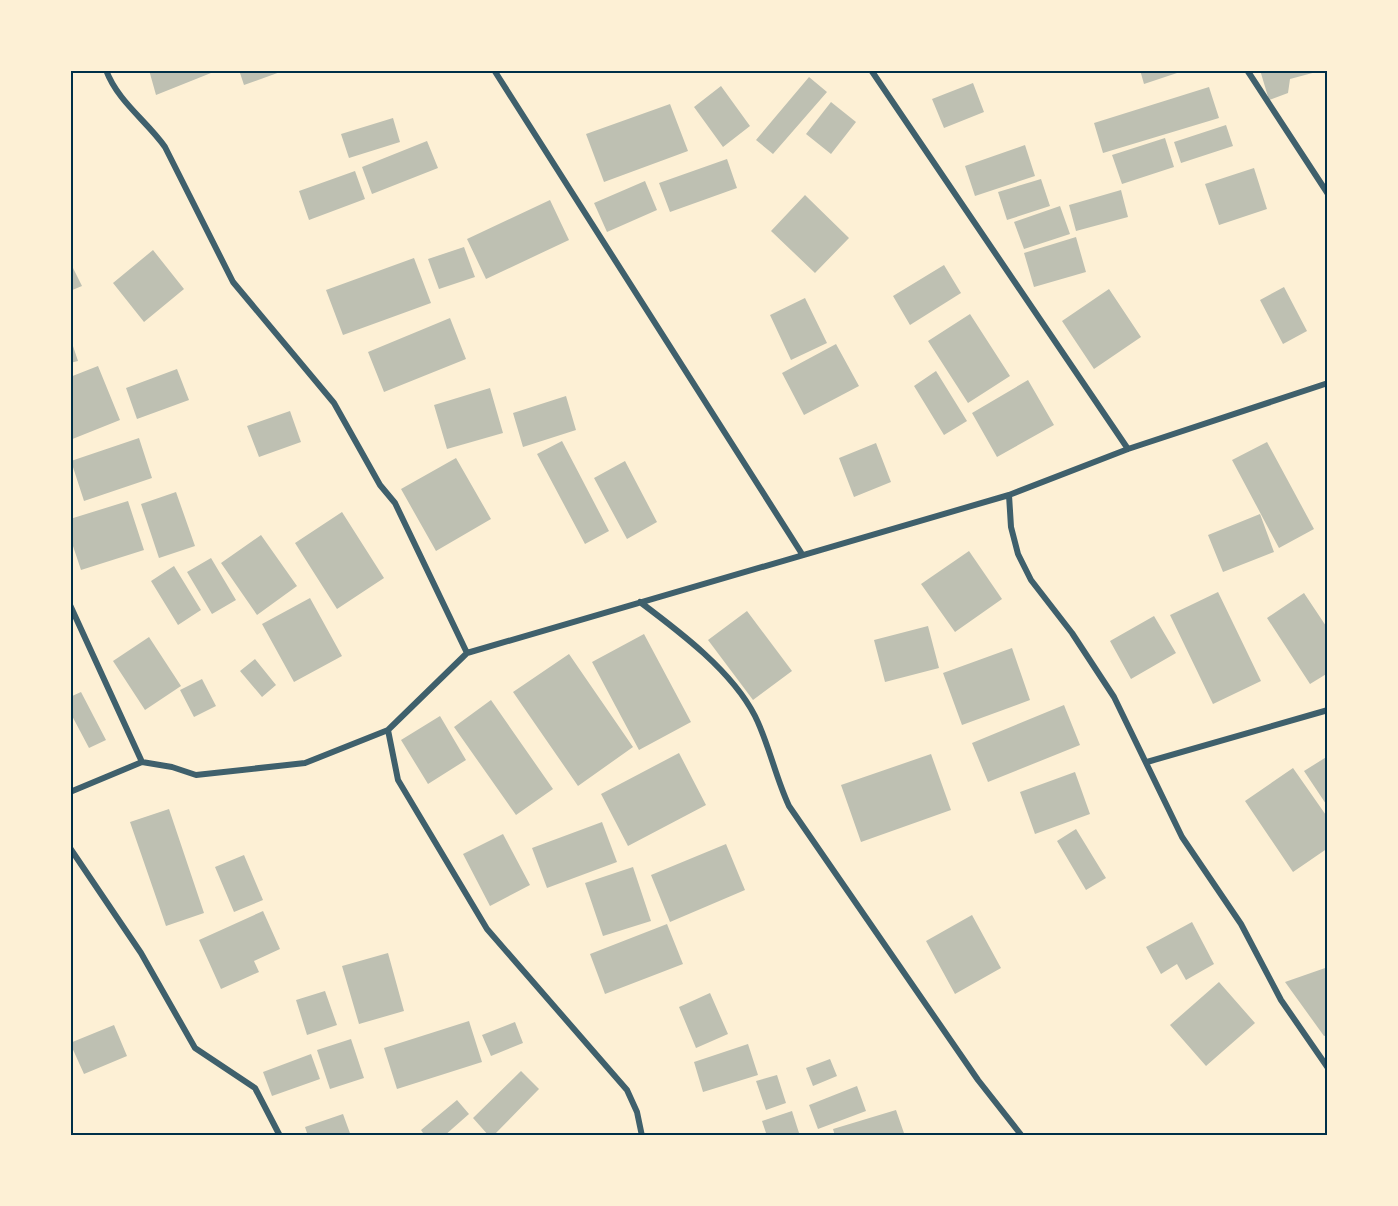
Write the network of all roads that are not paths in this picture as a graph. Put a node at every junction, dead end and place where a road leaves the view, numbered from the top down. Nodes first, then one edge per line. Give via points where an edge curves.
1 (106, 70) edge
2 (494, 70) edge
3 (871, 70) edge
4 (1247, 70) edge
5 (1328, 194) edge
6 (1328, 382) edge
7 (1128, 449) junction
8 (1009, 495) junction
9 (802, 554) junction
10 (640, 602) junction
11 (70, 605) edge
12 (467, 653) junction
13 (1328, 710) edge
14 (388, 730) junction
15 (142, 762) junction
16 (1148, 762) junction
17 (70, 792) edge
18 (70, 848) edge
19 (1328, 1068) edge
20 (280, 1136) edge
21 (642, 1136) edge
22 (1022, 1136) edge

1 - 12 street via 121,97 165,147 233,282 334,403 354,434 370,468 395,503
2 - 9 street
3 - 7 street
4 - 5 street
6 - 7 street
7 - 8 street
8 - 9 street
8 - 16 street via 1011,527 1031,580 1095,666
9 - 10 street
10 - 12 street
10 - 22 street via 686,637 753,712 789,806 978,1080
11 - 15 street
12 - 14 street
13 - 16 street
14 - 15 street via 305,763 275,767 196,775 172,766
14 - 21 street via 398,780 462,889 502,946 627,1090
15 - 17 street
16 - 19 street via 1182,837 1241,924 1281,1000
18 - 20 street via 141,953 195,1048 255,1088

